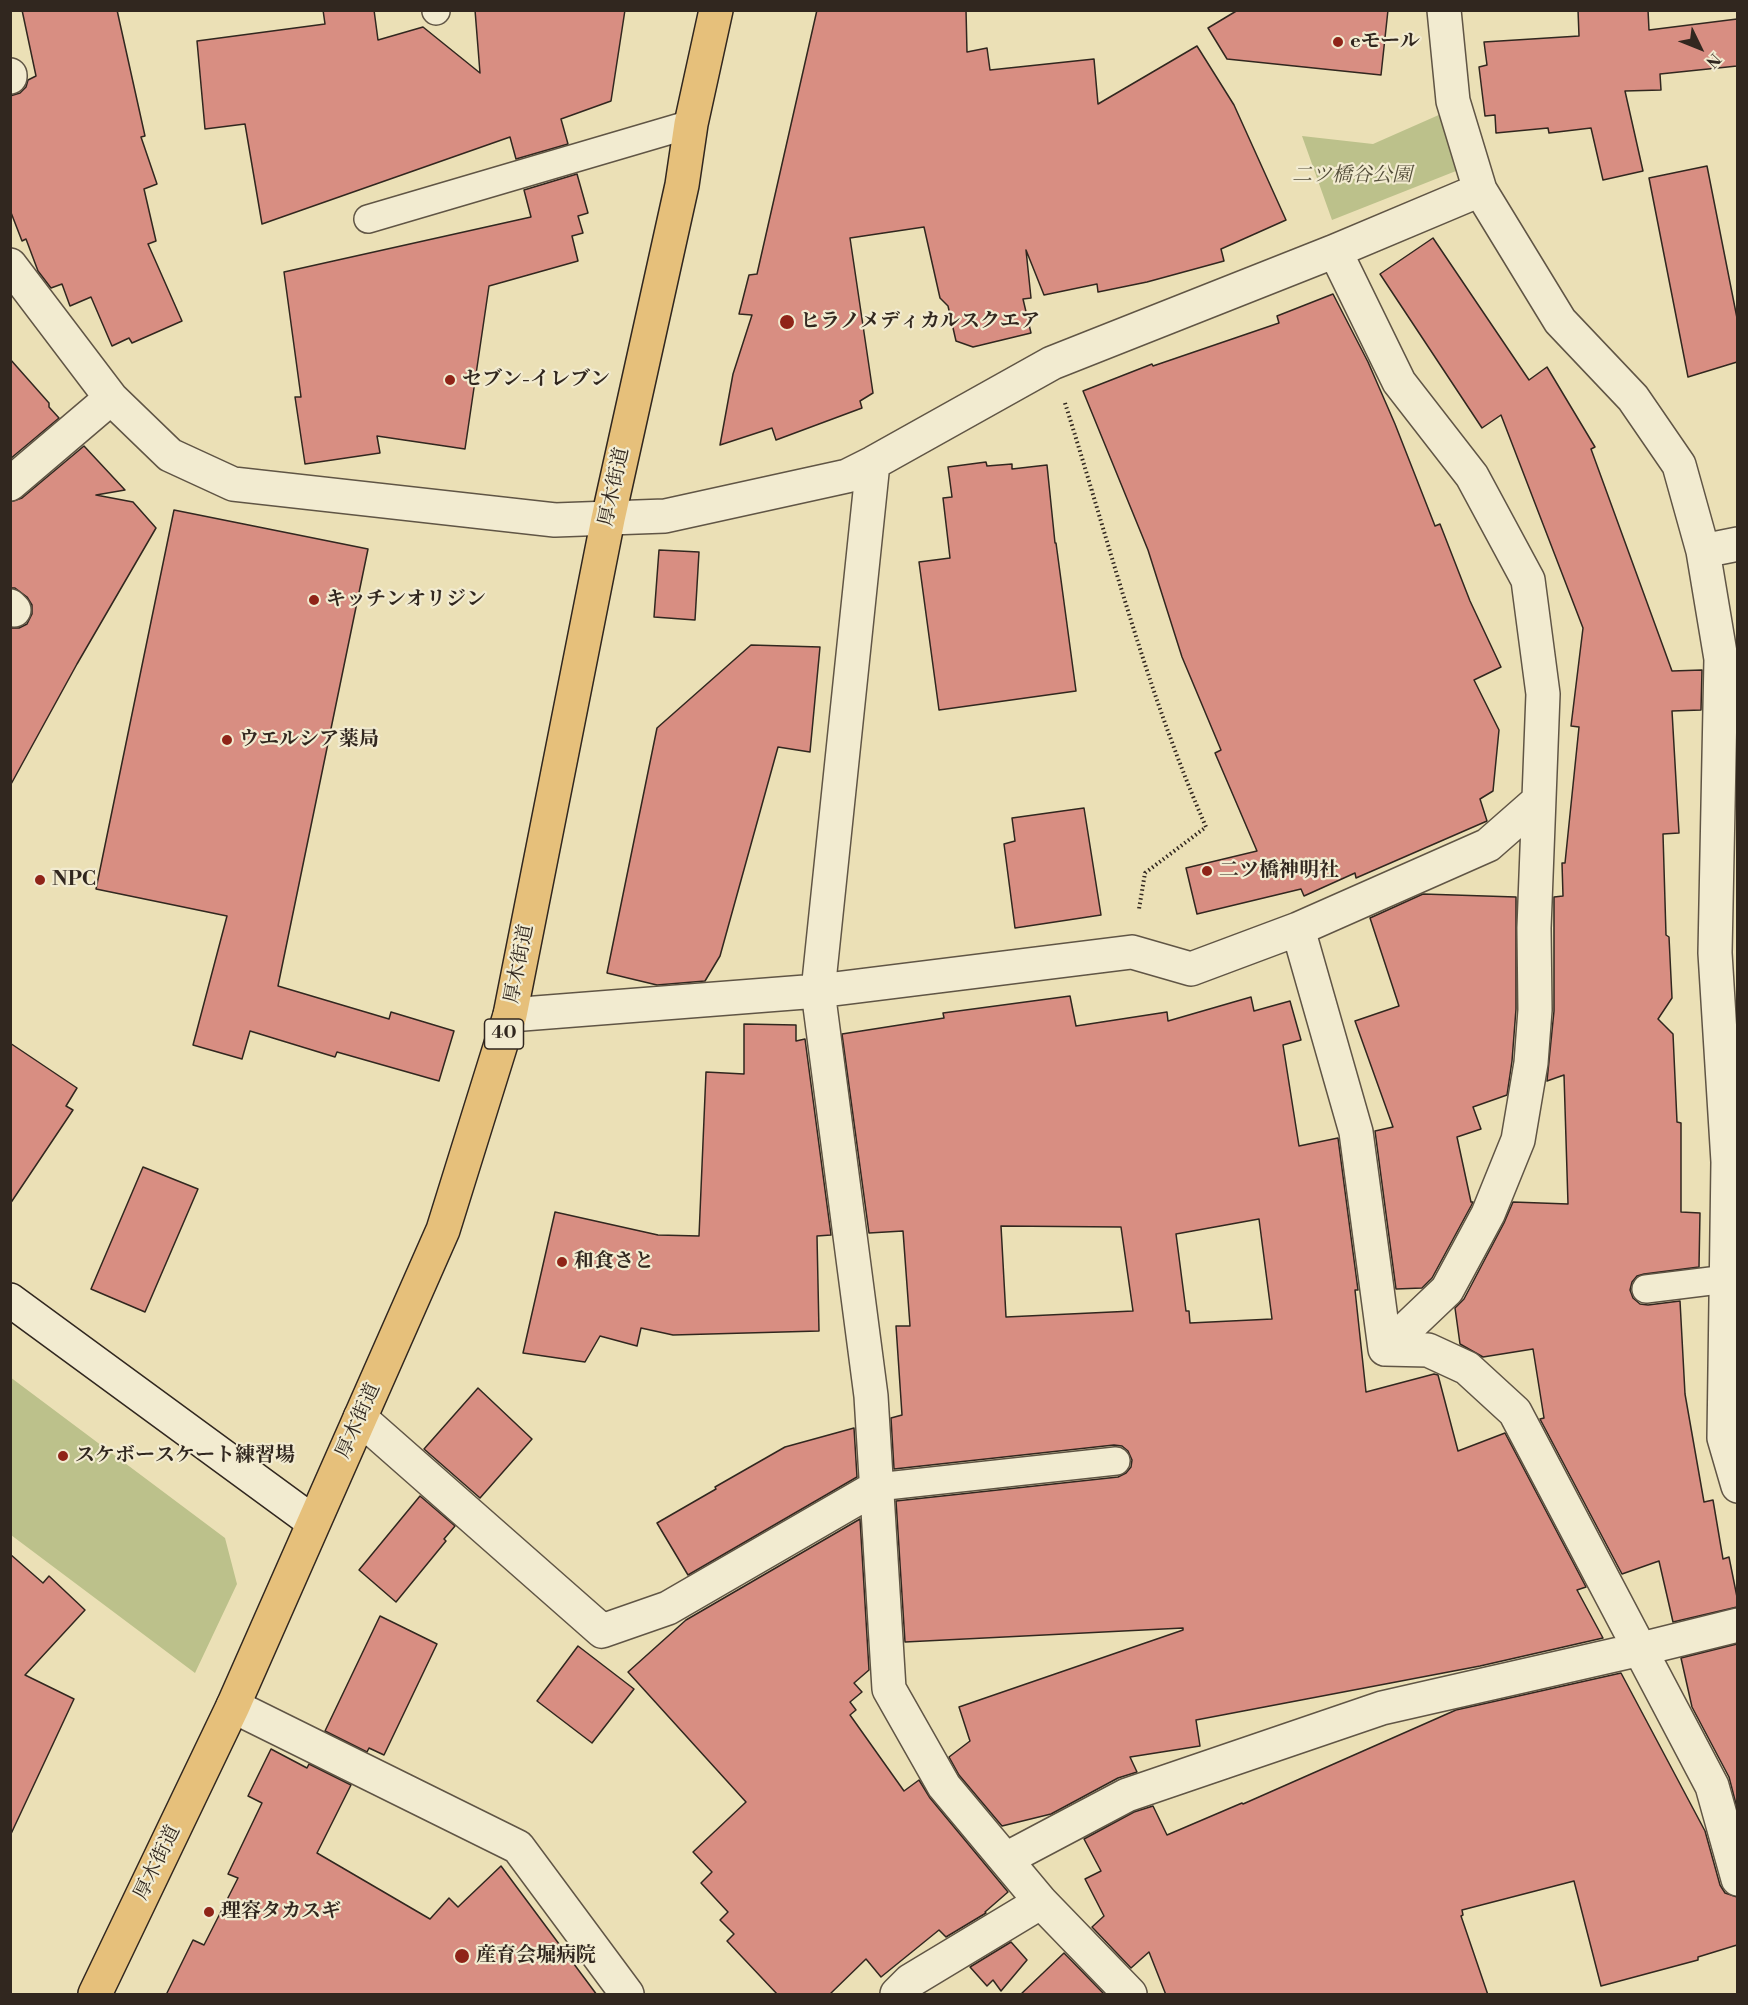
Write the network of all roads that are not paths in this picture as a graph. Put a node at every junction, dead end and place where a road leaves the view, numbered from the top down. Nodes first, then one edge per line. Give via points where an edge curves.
1 (716, 10) edge
2 (1444, 10) edge
3 (691, 124) junction
4 (1480, 190) junction
5 (368, 219) dead end
6 (1335, 251) junction
7 (10, 265) edge
8 (111, 399) junction
9 (873, 463) junction
10 (10, 484) edge
11 (608, 519) junction
12 (1737, 544) edge
13 (1703, 551) junction
14 (1537, 802) junction
15 (1298, 929) junction
16 (818, 991) junction
17 (510, 1015) junction
18 (1733, 1162) edge
19 (1727, 1279) junction
20 (1646, 1289) dead end
21 (10, 1300) edge
22 (1385, 1349) junction
23 (360, 1418) junction
24 (1116, 1461) dead end
25 (1737, 1486) edge
26 (877, 1487) junction
27 (313, 1522) junction
28 (1737, 1625) edge
29 (1641, 1649) junction
30 (233, 1706) junction
31 (1006, 1859) junction
32 (1737, 1879) edge
33 (1041, 1902) junction
34 (95, 1995) edge
35 (627, 1995) edge
36 (897, 1995) edge
37 (1130, 1995) edge

1 - 3 main road, 厚木街道 / 40
2 - 4 street via 1453,101
3 - 5 lane
3 - 11 main road, 厚木街道 / 40 via 682,185
4 - 6 street
4 - 13 street via 1560,321 1633,398 1679,465
6 - 9 street via 1052,363
6 - 14 street via 1399,382 1472,476 1528,580 1543,694
7 - 8 street
8 - 10 street
8 - 11 street via 170,455 233,484 555,520
9 - 11 street via 847,476 676,513
9 - 16 street
11 - 17 main road, 厚木街道 / 40
12 - 13 street
13 - 18 street via 1721,659 1714,953
14 - 15 street via 1488,845
14 - 22 street via 1535,1010 1518,1140 1488,1214 1447,1290
15 - 16 street via 1191,969 1132,952
15 - 22 street via 1356,1132
16 - 17 street
16 - 26 street via 871,1396
17 - 23 main road, 厚木街道 / 40 via 442,1230
18 - 19 street
19 - 20 lane
19 - 25 street via 1724,1438
21 - 27 street
22 - 29 street via 1428,1350 1467,1368 1515,1412
23 - 26 street via 602,1631 668,1608
23 - 27 main road, 厚木街道 / 40
24 - 26 lane
26 - 31 street via 889,1689 944,1786
27 - 30 main road, 厚木街道 / 40
28 - 29 street
29 - 31 street via 1382,1708 1127,1795
29 - 32 street via 1712,1786
30 - 34 main road, 厚木街道 / 40
30 - 35 street via 518,1847
31 - 33 street
33 - 36 street via 910,1981
33 - 37 street

